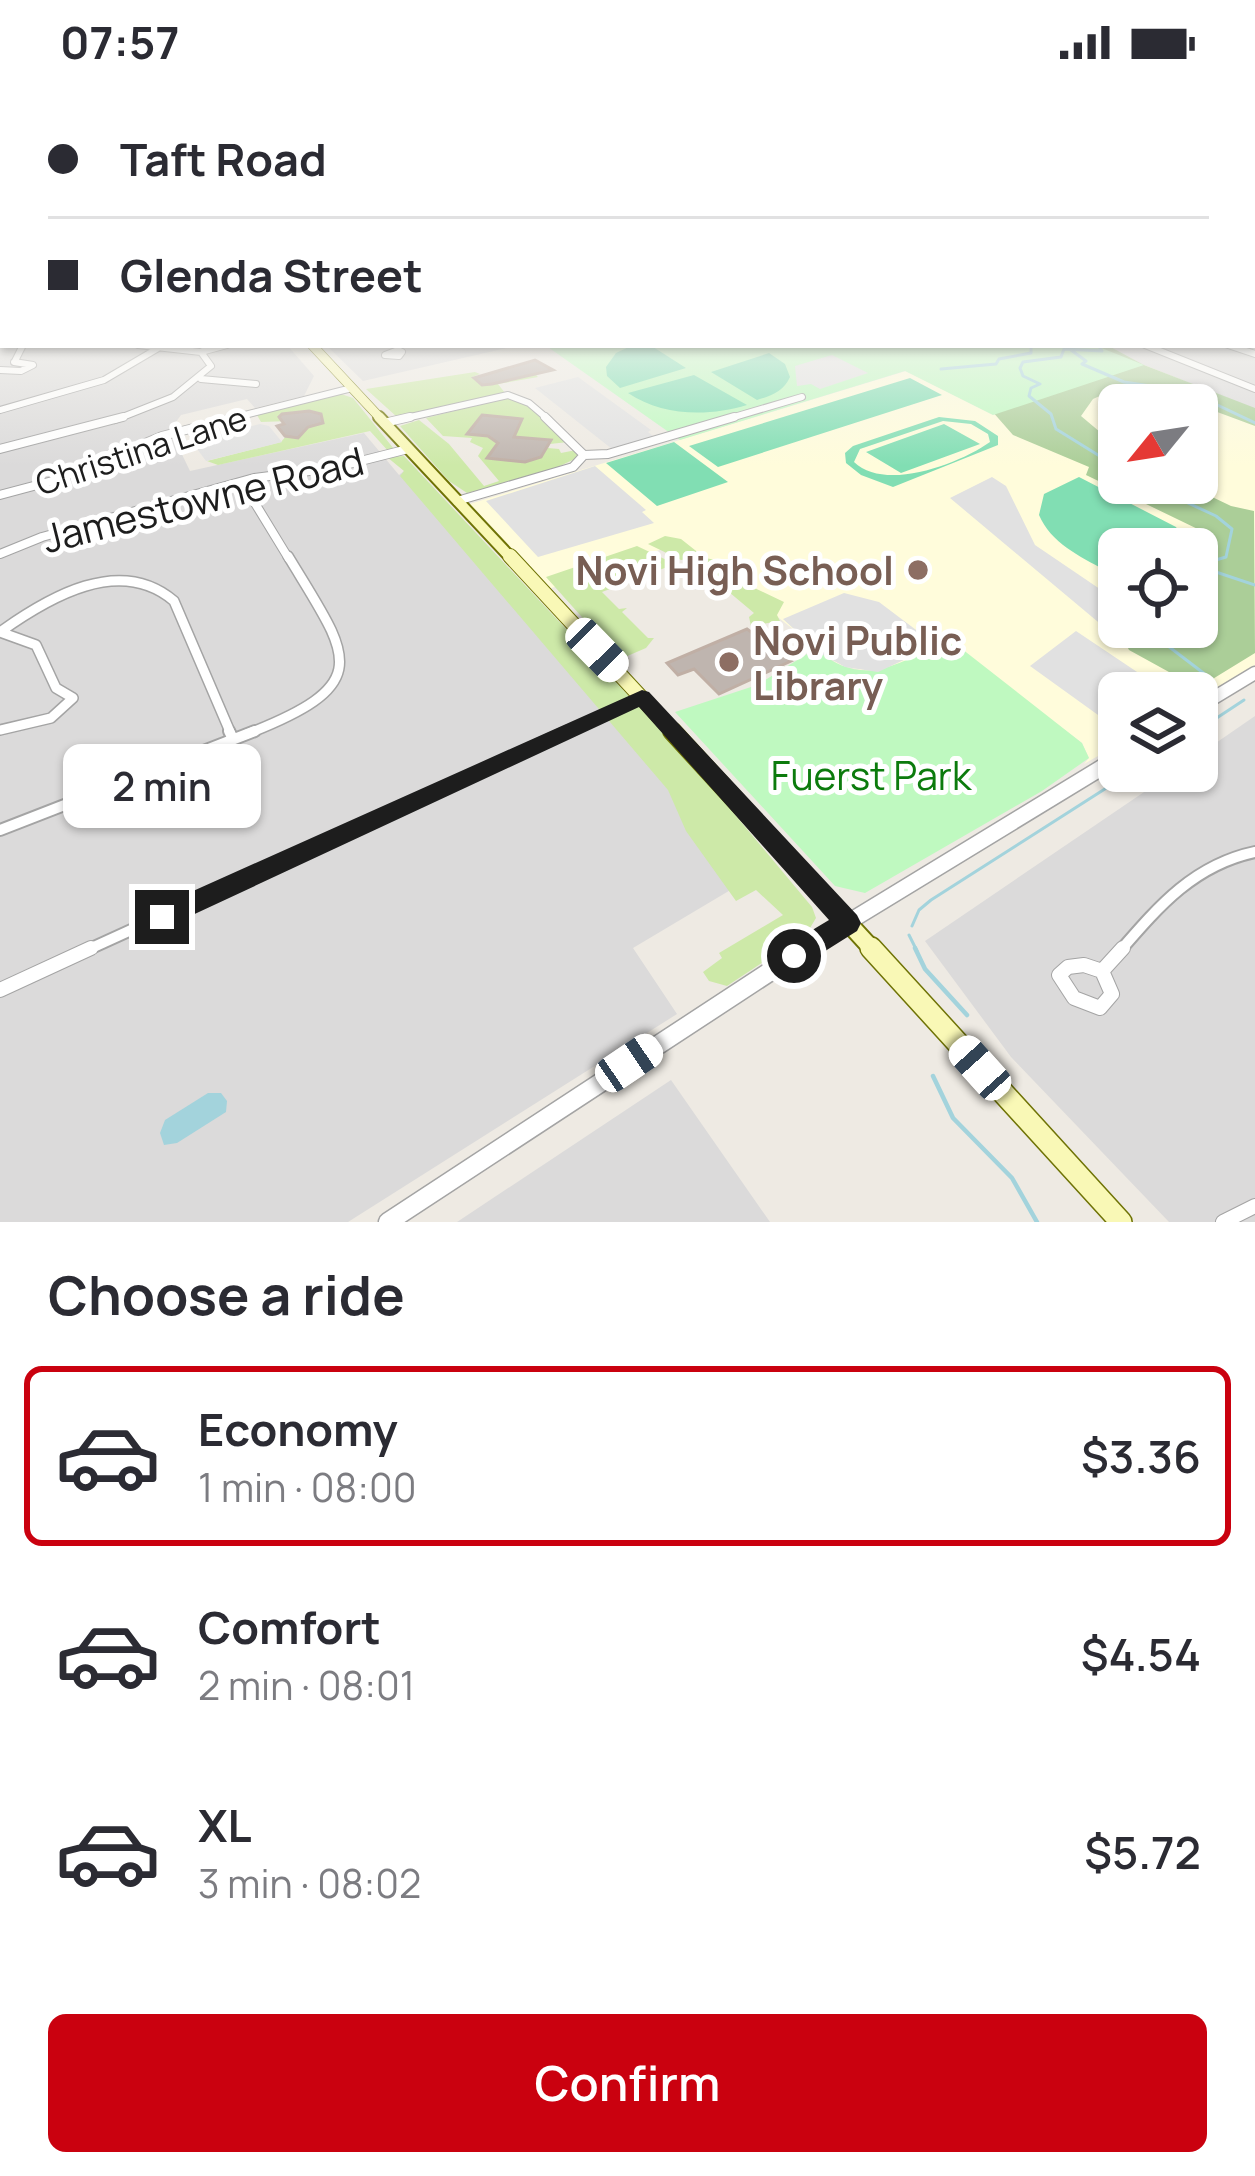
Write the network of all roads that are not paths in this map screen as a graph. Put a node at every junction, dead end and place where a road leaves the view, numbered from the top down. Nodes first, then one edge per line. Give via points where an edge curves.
1 (138, 360) edge
2 (209, 360) edge
3 (326, 360) edge
4 (1183, 360) edge
5 (201, 379) junction
6 (256, 384) dead end
7 (352, 388) junction
8 (1255, 389) edge
9 (802, 397) dead end
10 (0, 410) edge
11 (384, 423) junction
12 (0, 448) edge
13 (408, 448) junction
14 (584, 455) junction
15 (242, 482) junction
16 (0, 495) edge
17 (457, 501) junction
18 (0, 554) edge
19 (0, 632) edge
20 (1255, 673) edge
21 (1218, 695) edge
22 (642, 698) junction
23 (0, 730) edge
24 (233, 740) junction
25 (1098, 770) edge
26 (0, 830) edge
27 (1255, 852) edge
28 (848, 923) junction
29 (1102, 971) dead end
30 (0, 991) edge
31 (1255, 1207) edge
32 (396, 1220) edge
33 (1121, 1222) edge
34 (1223, 1222) edge

1 - 10 street via 99,384
2 - 5 street
3 - 7 main road
4 - 8 street
5 - 6 street
5 - 12 street via 116,421
7 - 11 main road
7 - 16 street, Christina Lane via 162,436
9 - 14 street
11 - 13 main road
11 - 14 street via 508,395
13 - 15 street, Jamestowne Road
13 - 17 main road
14 - 17 street via 573,467
15 - 18 street, Jamestowne Road
15 - 24 street via 344,658 321,698
17 - 22 main road
19 - 23 street via 36,645 56,688 73,698 54,718
19 - 24 street via 64,592 135,581 160,588 174,601
20 - 21 street
22 - 28 main road
22 - 30 street
24 - 26 street
25 - 28 street
27 - 29 street via 1210,862 1192,875
28 - 32 street
28 - 33 main road
31 - 34 street

